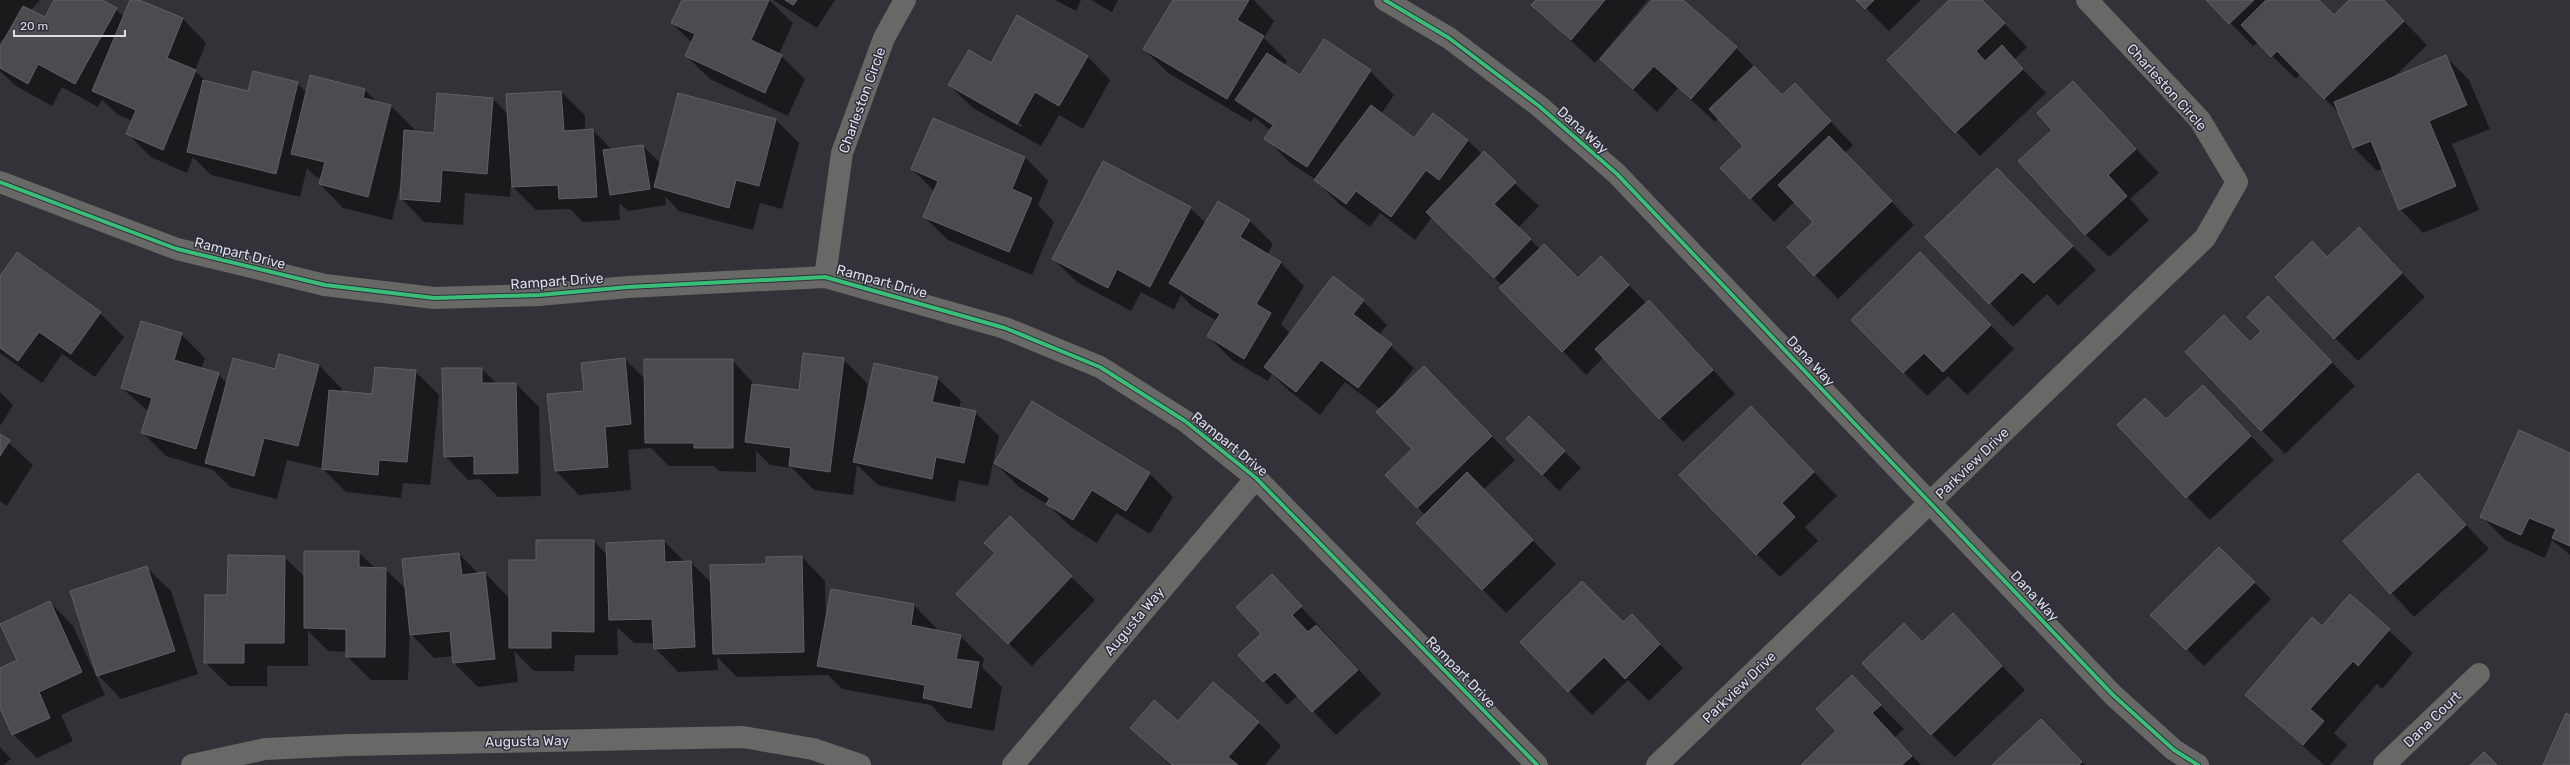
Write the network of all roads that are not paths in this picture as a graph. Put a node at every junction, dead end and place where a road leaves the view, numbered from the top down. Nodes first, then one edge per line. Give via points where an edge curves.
1 (905, 0) edge
2 (1384, 0) edge
3 (2087, 0) edge
4 (0, 182) edge
5 (2237, 182) joint
6 (825, 277) junction
7 (1256, 478) junction
8 (1932, 502) junction
9 (2479, 674) dead end
10 (192, 765) edge
11 (860, 765) edge
12 (1013, 765) edge
13 (1537, 765) edge
14 (1657, 765) edge
15 (2198, 765) edge
16 (2384, 765) edge

1 - 6 street, Charleston Circle via 884,38 842,153
2 - 8 street, Dana Way via 1455,42 1539,106 1617,174
3 - 5 street, Charleston Circle via 2200,120
4 - 6 street, Rampart Drive via 177,249 325,285 434,298 539,295 636,286
5 - 8 street, Parkview Drive via 2205,238
6 - 7 street, Rampart Drive via 1005,328 1100,367 1185,421
7 - 12 street, Augusta Way
7 - 13 street, Rampart Drive
8 - 14 street, Parkview Drive
8 - 15 street, Dana Way via 2114,695 2174,750
9 - 16 street, Dana Court
10 - 11 street, Augusta Way via 265,749 743,737 813,749

